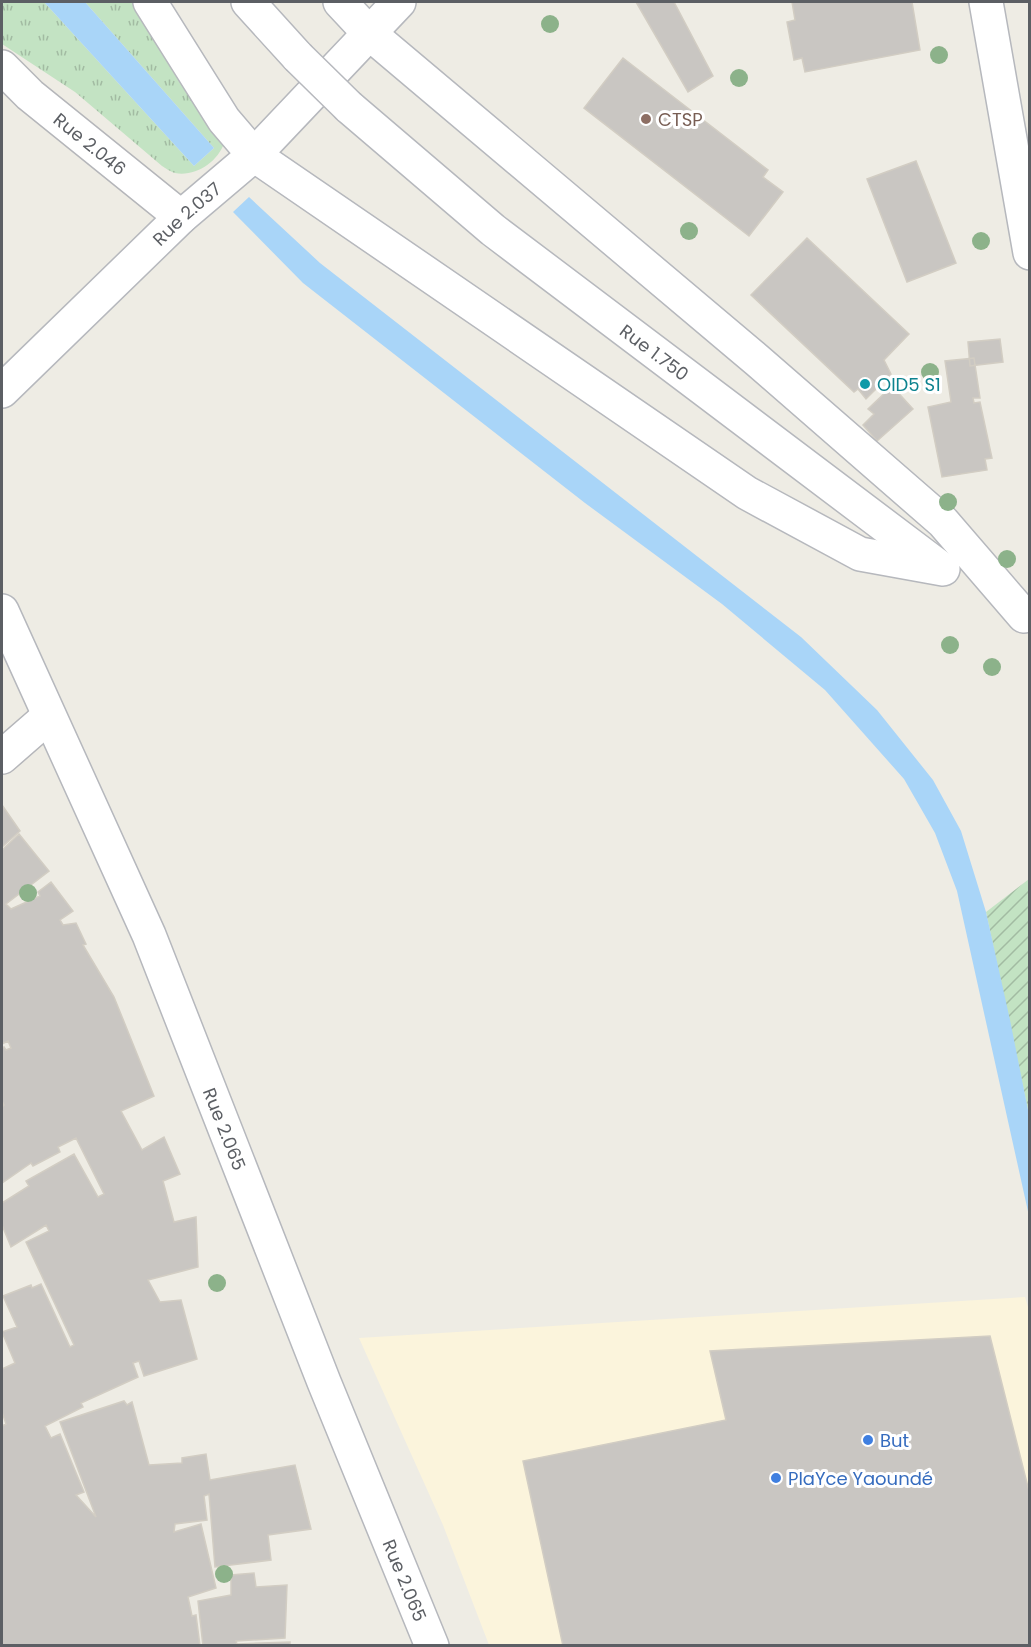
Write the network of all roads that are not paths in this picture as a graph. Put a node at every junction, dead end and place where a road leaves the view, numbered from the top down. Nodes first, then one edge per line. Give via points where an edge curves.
1 (150, 2) edge
2 (248, 2) edge
3 (340, 2) edge
4 (399, 2) edge
5 (986, 2) edge
6 (369, 33) junction
7 (2, 67) edge
8 (254, 155) junction
9 (181, 217) junction
10 (1029, 253) edge
11 (2, 391) edge
12 (943, 569) junction
13 (2, 615) edge
14 (1027, 618) edge
15 (49, 716) junction
16 (2, 757) edge
17 (432, 1646) edge

1 - 8 main road via 224,120
2 - 12 main road, Rue 1.750, bridge via 349,107 493,230
3 - 6 main road
4 - 6 main road, Rue 2.037
5 - 10 main road
6 - 8 main road, Rue 2.037
6 - 14 main road via 943,522
7 - 9 main road, Rue 2.046 via 30,95
8 - 9 main road, Rue 2.037
8 - 12 main road via 747,493 860,554
9 - 11 main road, Rue 2.037
12 - 14 main road, Rue 1.750
13 - 15 main road, Rue 2.065
15 - 16 main road
15 - 17 main road, Rue 2.065 via 149,935

